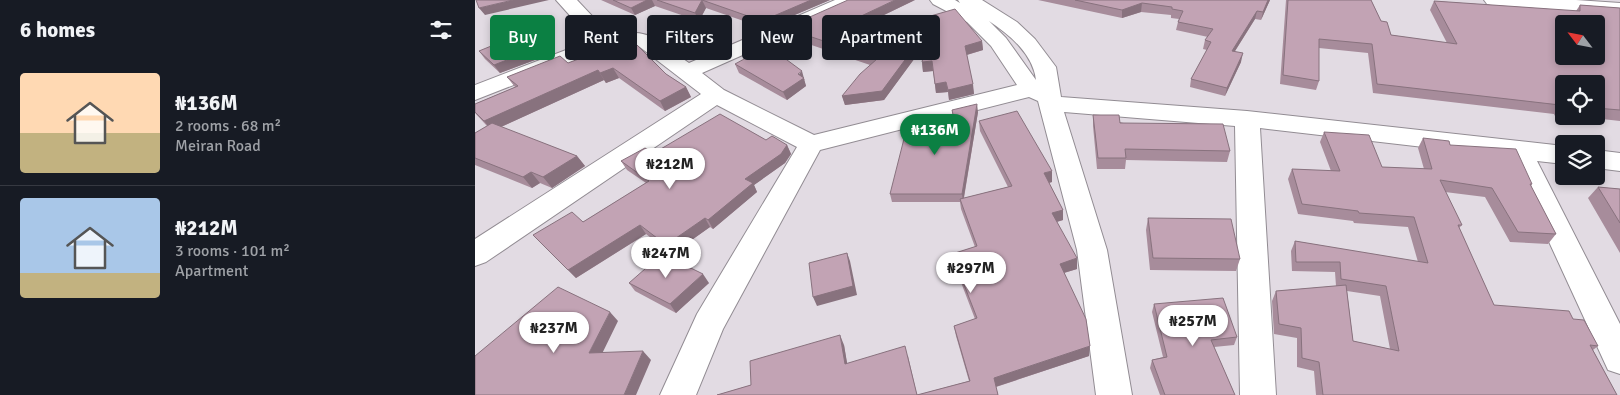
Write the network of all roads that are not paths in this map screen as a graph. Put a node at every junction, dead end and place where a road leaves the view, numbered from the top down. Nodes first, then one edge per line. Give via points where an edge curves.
1 (566, 0) edge
2 (851, 0) edge
3 (940, 0) edge
4 (968, 0) edge
5 (1494, 0) edge
6 (1620, 9) edge
7 (580, 15) edge
8 (637, 38) edge
9 (565, 58) edge
10 (687, 72) junction
11 (475, 93) edge
12 (716, 95) junction
13 (1043, 96) junction
14 (1247, 119) junction
15 (811, 144) junction
16 (1518, 148) junction
17 (1555, 153) edge
18 (1605, 160) edge
19 (1620, 162) edge
20 (475, 254) edge
21 (1620, 359) edge
22 (678, 395) edge
23 (1114, 395) edge
24 (1258, 395) edge

1 - 7 street
2 - 10 street
3 - 13 street via 974,18 999,42
4 - 13 street via 995,15 1023,39 1042,62 1050,85
5 - 6 street
8 - 10 street via 642,38
9 - 11 street
10 - 12 street
12 - 15 street
12 - 20 street
13 - 14 street
13 - 15 street
13 - 23 street via 1092,250
14 - 16 street
14 - 24 street
15 - 22 street via 709,324
16 - 17 street
16 - 21 street
18 - 19 street

